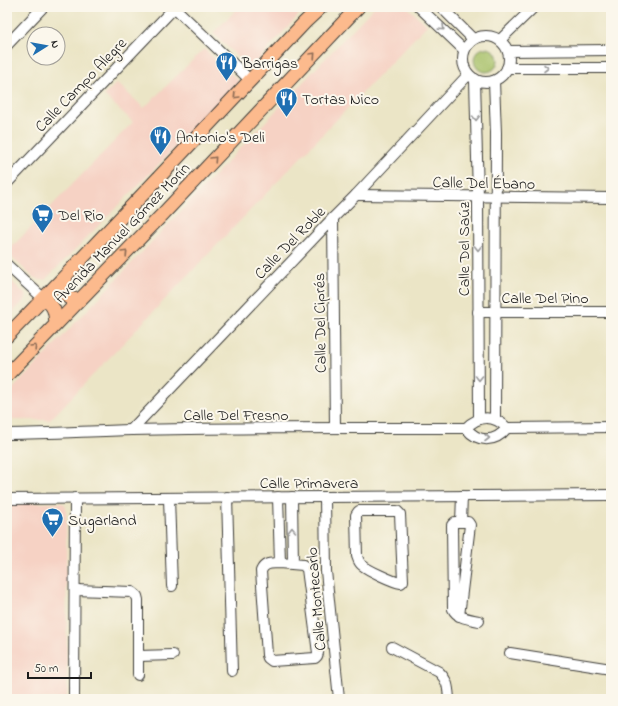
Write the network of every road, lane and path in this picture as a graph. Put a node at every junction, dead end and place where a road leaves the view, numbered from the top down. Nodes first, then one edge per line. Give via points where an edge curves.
1 (43, 7) edge
2 (174, 7) edge
3 (321, 7) edge
4 (358, 7) edge
5 (419, 7) edge
6 (441, 7) edge
7 (534, 7) edge
8 (473, 39) junction
9 (500, 40) junction
10 (7, 45) edge
11 (464, 50) junction
12 (563, 50) junction
13 (611, 50) edge
14 (508, 51) junction
15 (507, 68) junction
16 (563, 68) junction
17 (611, 68) edge
18 (472, 77) junction
19 (250, 80) junction
20 (494, 81) junction
21 (7, 182) edge
22 (356, 195) junction
23 (478, 197) junction
24 (496, 197) junction
25 (611, 198) edge
26 (333, 218) junction
27 (7, 265) edge
28 (66, 276) junction
29 (44, 299) junction
30 (80, 299) junction
31 (478, 312) junction
32 (495, 312) junction
33 (611, 312) edge
34 (56, 324) junction
35 (7, 336) edge
36 (7, 375) edge
37 (479, 419) junction
38 (495, 419) junction
39 (611, 427) edge
40 (335, 428) junction
41 (466, 428) junction
42 (507, 428) junction
43 (131, 430) junction
44 (7, 434) edge
45 (611, 495) edge
46 (377, 496) junction
47 (462, 496) junction
48 (227, 497) junction
49 (278, 497) junction
50 (292, 497) junction
51 (325, 497) junction
52 (75, 498) junction
53 (169, 498) junction
54 (7, 499) edge
55 (378, 511) junction
56 (462, 522) junction
57 (280, 564) junction
58 (293, 564) junction
59 (172, 586) dead end
60 (75, 590) junction
61 (459, 616) junction
62 (479, 621) dead end
63 (392, 646) dead end
64 (510, 653) dead end
65 (172, 655) dead end
66 (138, 656) junction
67 (611, 669) edge
68 (232, 671) dead end
69 (138, 676) dead end
70 (74, 699) edge
71 (339, 699) edge
72 (449, 699) edge

1 - 10 street
2 - 19 street
2 - 21 street, Calle Campo Alegre
3 - 19 main road, Avenida Manuel Gómez Morín
30 -> 4 main road, Avenida Manuel Gómez Morín via 162,216
5 -> 11 street
6 - 8 street
7 - 9 street
8 - 9 street via 487,35
8 - 11 street
9 - 14 street
11 - 18 street via 463,63
12 - 13 street
12 - 14 street
12 - 16 street
14 - 15 street
15 -> 16 street
15 - 20 street
16 - 17 street
18 - 20 street via 481,82
18 - 22 street, Calle Del Roble
18 -> 23 street, Calle Del Saúz
19 -> 28 main road, Avenida Manuel Gómez Morín
20 - 24 street, Calle Del Saúz
22 - 23 street, Calle Del Ébano
22 - 26 street, Calle Del Roble
23 - 24 street, Calle Del Ébano
23 -> 31 street, Calle Del Saúz
24 - 25 street, Calle Del Ébano
24 - 32 street, Calle Del Saúz
26 - 40 street, Calle Del Ciprés
26 - 43 street, Calle Del Roble
27 - 29 street
28 - 29 main road, Avenida Manuel Gómez Morín
28 - 30 main road via 67,297 73,300
29 - 34 main road via 54,309
29 - 35 main road, Avenida Manuel Gómez Morín
30 - 34 main road, Avenida Manuel Gómez Morín
31 - 32 street, Calle Del Pino
31 -> 37 street, Calle Del Saúz
32 - 33 street, Calle Del Pino
32 - 38 street, Calle Del Saúz
36 -> 34 main road, Avenida Manuel Gómez Morín
37 - 38 street
37 - 41 street
38 - 42 street
39 - 42 street
40 - 41 street, Calle Del Fresno
40 - 43 street, Calle Del Fresno
41 -> 42 street via 476,437 483,439 497,437
43 - 44 street, Calle Del Fresno
45 - 47 street, Calle Primavera
46 - 47 street, Calle Primavera
46 - 51 street, Calle Primavera
46 - 55 street
47 - 56 street
48 - 49 street, Calle Primavera
48 - 53 street, Calle Primavera
48 - 68 street
49 - 50 street, Calle Primavera
49 - 57 street
50 - 51 street, Calle Primavera
58 -> 50 street
51 - 71 street, Calle Montecarlo via 326,571
52 - 53 street, Calle Primavera
52 - 54 street, Calle Primavera
52 - 60 street
53 - 59 street
55 - 55 street via 359,511 357,514 358,560 362,565 400,584 403,581 400,514 396,511
56 - 61 street via 468,522 470,525
56 - 61 street via 455,522 452,525 453,609
57 - 58 street
57 - 58 street via 266,564 261,571 267,655 272,661 315,658 318,653 308,571 303,565
60 - 66 street via 135,594 138,600
60 - 70 street
61 - 62 street
63 - 72 street via 444,676
64 - 67 street
65 - 66 street
66 - 69 street

